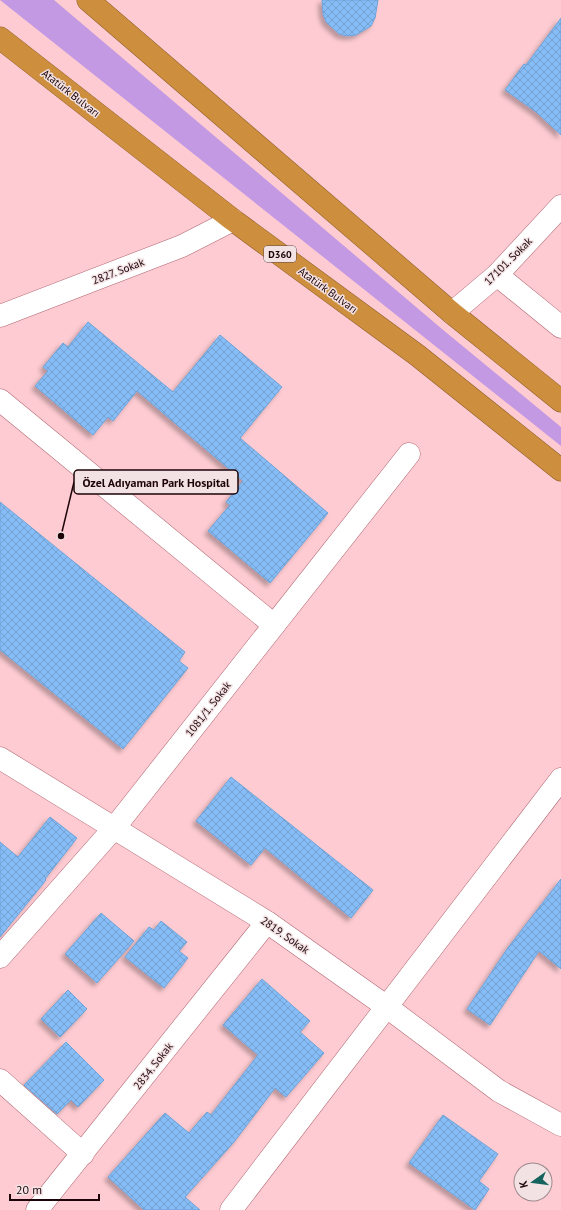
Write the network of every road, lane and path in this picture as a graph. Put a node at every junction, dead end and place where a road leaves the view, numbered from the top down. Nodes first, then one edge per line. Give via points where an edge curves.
1 (88, 0) edge
2 (0, 38) edge
3 (561, 206) edge
4 (233, 220) junction
5 (497, 274) junction
6 (452, 313) junction
7 (0, 316) edge
8 (561, 327) edge
9 (0, 400) edge
10 (561, 401) edge
11 (408, 454) dead end
12 (561, 470) edge
13 (274, 625) junction
14 (0, 758) edge
15 (561, 779) edge
16 (115, 827) junction
17 (267, 922) junction
18 (0, 957) edge
19 (387, 1007) junction
20 (0, 1080) edge
21 (561, 1125) edge
22 (83, 1154) junction
23 (37, 1210) edge
24 (231, 1210) edge

1 - 6 highway
2 - 4 highway, Atatürk Bulvarı / D360
3 - 5 street, 17101. Sokak
4 - 7 street, 2827. Sokak via 182,246
4 - 12 highway, Atatürk Bulvarı / D360 via 417,355
5 - 6 street, 17101. Sokak
5 - 8 street
6 - 10 highway
9 - 13 street
11 - 13 street, 1081/1. Sokak
13 - 16 street, 1081/1. Sokak
14 - 16 street, 2819. Sokak
15 - 19 street
16 - 17 street, 2819. Sokak
16 - 18 street, 1081/1. Sokak
17 - 19 street, 2819. Sokak
17 - 22 street, 2834. Sokak
19 - 21 street, 2819. Sokak via 499,1091
19 - 24 street
20 - 22 street
22 - 23 street, 2834. Sokak

